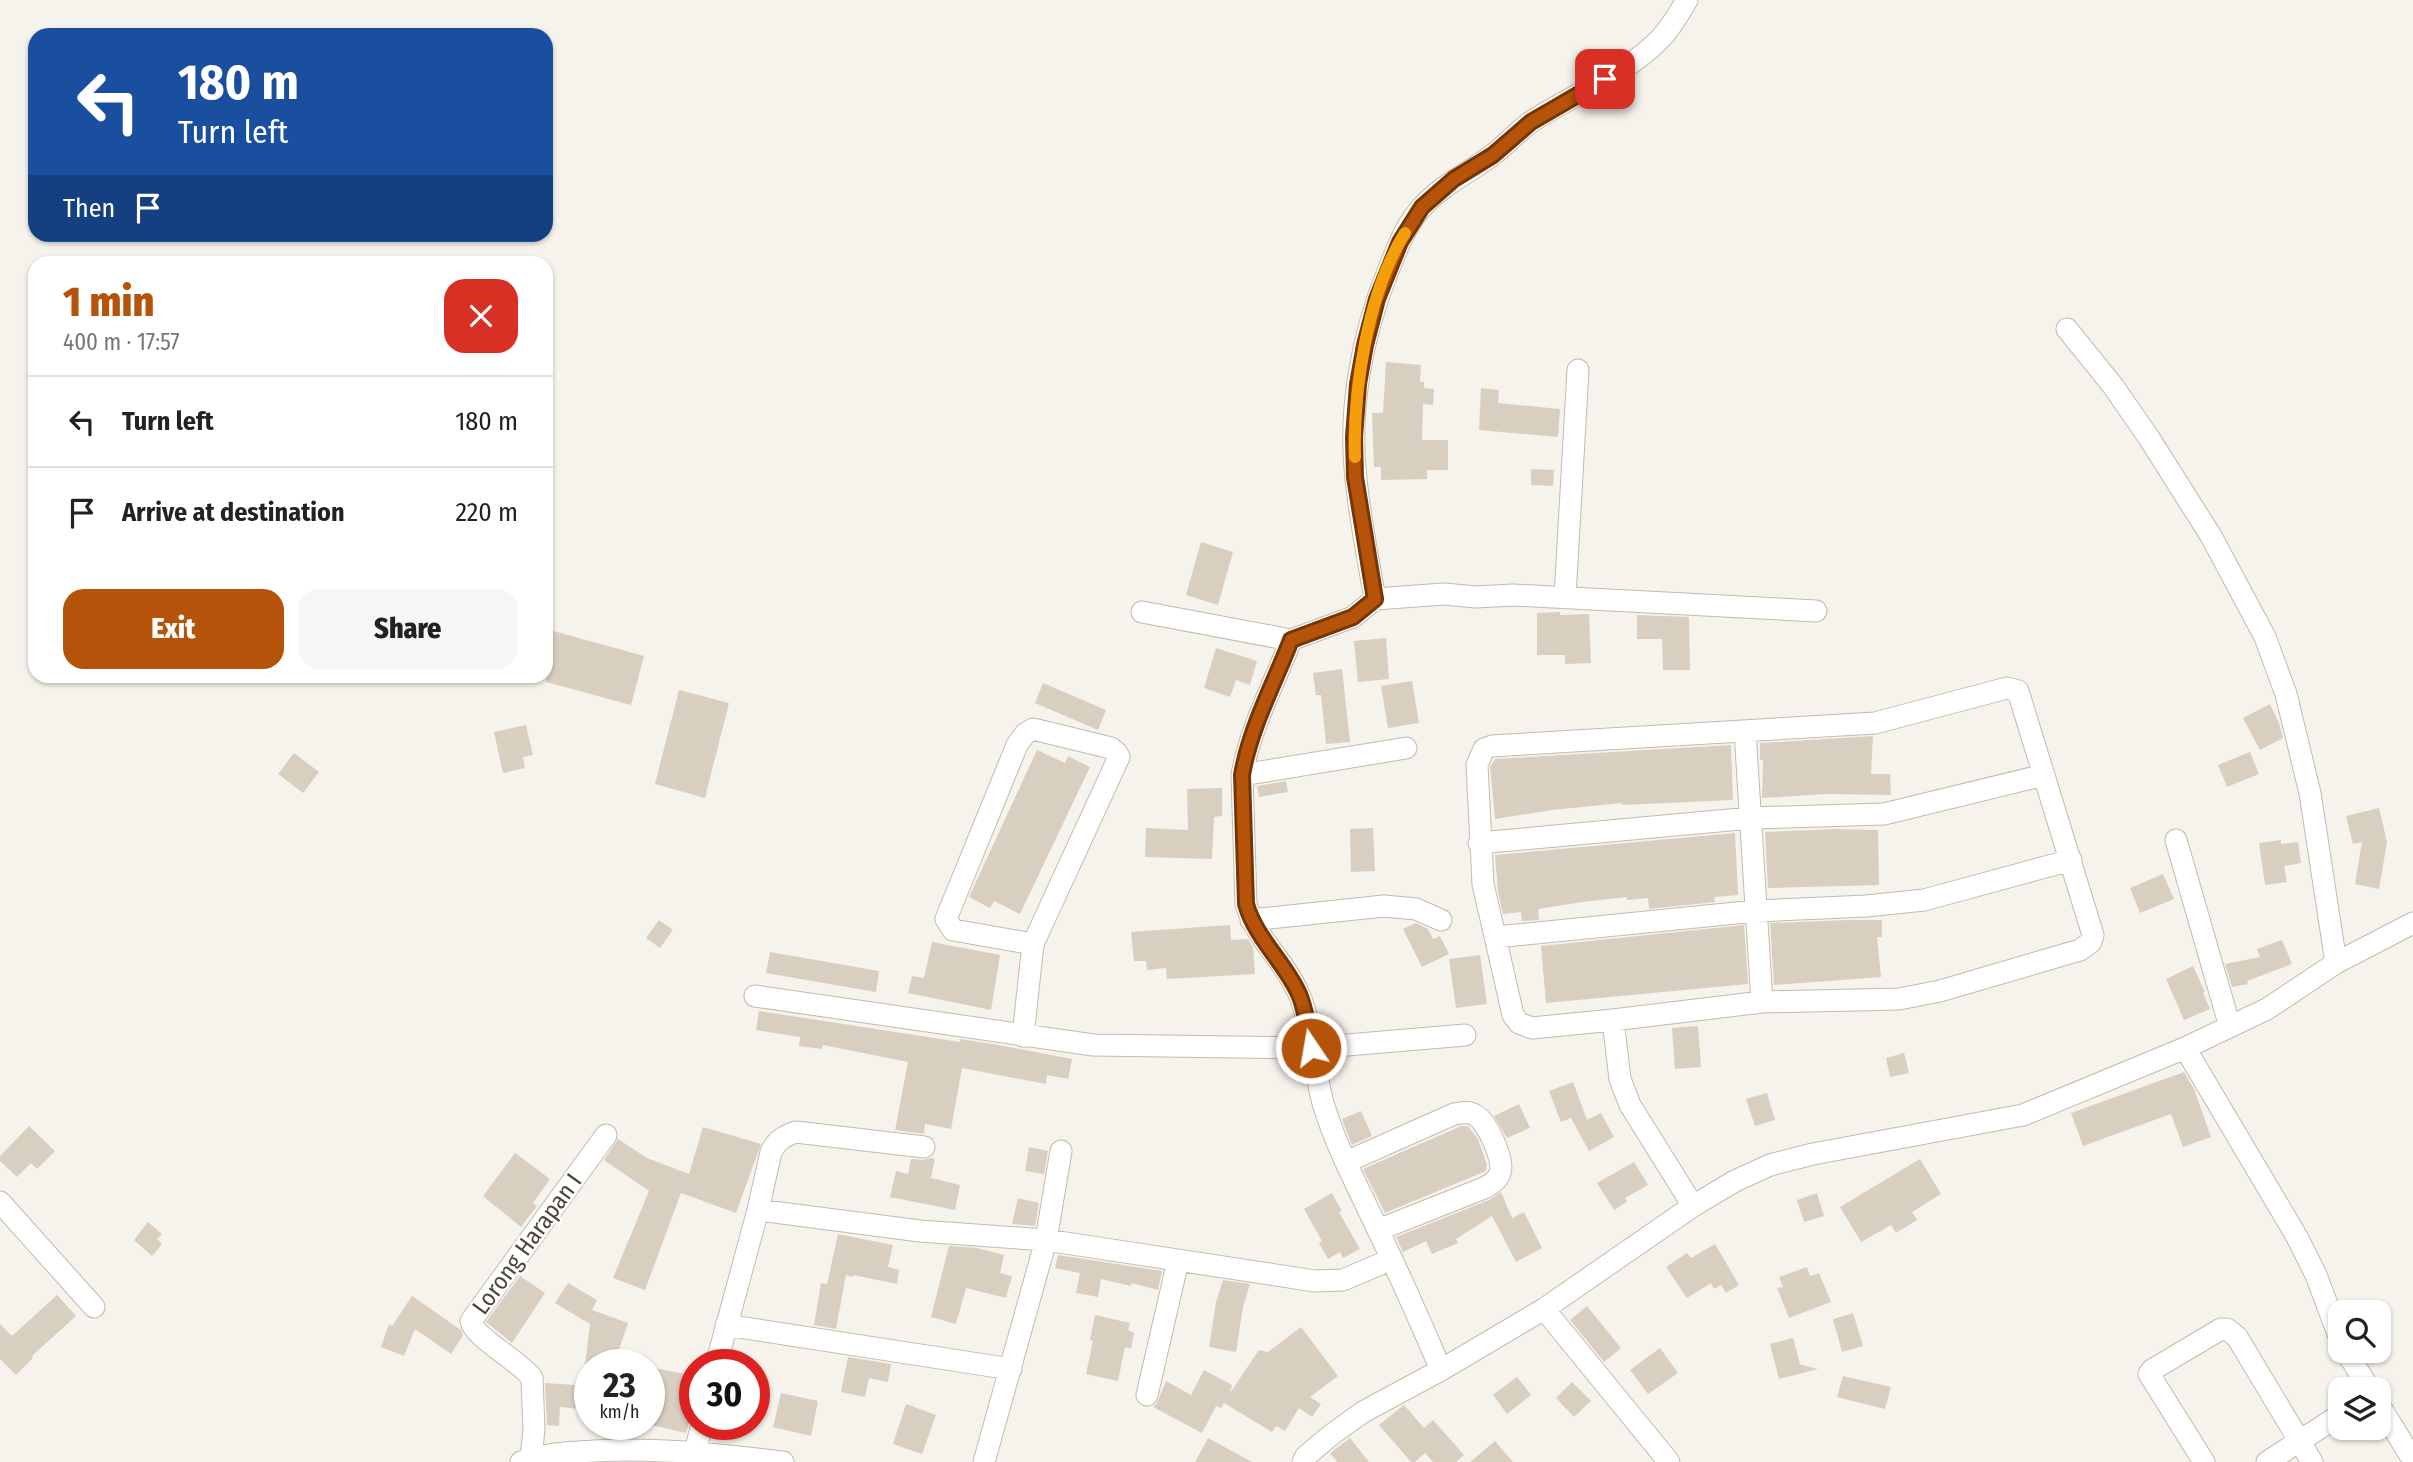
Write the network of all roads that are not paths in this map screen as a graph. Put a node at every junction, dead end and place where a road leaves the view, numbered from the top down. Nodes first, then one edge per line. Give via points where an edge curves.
1 (1688, 0) edge
2 (2067, 329) dead end
3 (1578, 370) dead end
4 (1565, 597) junction
5 (1375, 599) junction
6 (1816, 611) dead end
7 (1142, 612) dead end
8 (1291, 640) junction
9 (1745, 731) junction
10 (1406, 748) dead end
11 (1242, 775) junction
12 (2044, 775) junction
13 (1751, 818) junction
14 (2176, 840) dead end
15 (1479, 843) junction
16 (2071, 860) junction
17 (1756, 911) junction
18 (1251, 920) junction
19 (1441, 920) dead end
20 (2413, 923) edge
21 (1496, 937) junction
22 (1033, 944) junction
23 (2336, 963) junction
24 (755, 996) dead end
25 (1762, 1002) junction
26 (1613, 1020) junction
27 (2230, 1027) junction
28 (1465, 1035) dead end
29 (1023, 1036) junction
30 (1311, 1048) junction
31 (2185, 1048) junction
32 (606, 1135) dead end
33 (924, 1147) dead end
34 (1061, 1151) dead end
35 (1346, 1162) junction
36 (0, 1202) edge
37 (1693, 1206) junction
38 (758, 1210) junction
39 (1378, 1230) junction
40 (1046, 1240) junction
41 (1392, 1259) junction
42 (1178, 1261) junction
43 (94, 1307) dead end
44 (2328, 1307) edge
45 (1544, 1309) junction
46 (726, 1325) junction
47 (720, 1349) edge
48 (1011, 1369) junction
49 (1441, 1370) junction
50 (1147, 1395) dead end
51 (2328, 1423) edge
52 (2391, 1424) edge
53 (698, 1440) edge
54 (2299, 1441) junction
55 (695, 1452) junction
56 (526, 1460) edge
57 (1308, 1460) edge
58 (2413, 1460) edge
59 (783, 1462) edge
60 (984, 1462) edge
61 (1669, 1462) edge
62 (2204, 1462) edge
63 (2267, 1462) edge
64 (2312, 1462) edge

1 - 5 street via 1646,51 1531,122 1493,155 1454,179 1422,207 1400,242 1365,345 1354,437 1355,477
2 - 23 street via 2149,439 2211,536 2265,637 2286,694 2310,793
3 - 4 street
4 - 5 street via 1444,594
4 - 6 street
5 - 8 street via 1353,617
7 - 8 street
8 - 11 street via 1254,731
9 - 12 street via 1875,723 2014,688
9 - 13 street
9 - 15 street via 1484,748 1477,765
10 - 11 street
11 - 18 street via 1246,904
12 - 13 street via 1884,814
12 - 16 street
13 - 15 street
13 - 17 street
14 - 27 street
15 - 21 street
16 - 17 street via 1924,900
16 - 25 street via 2093,934 2088,946 1899,999
17 - 21 street
17 - 25 street
18 - 19 street via 1384,906 1416,909
18 - 30 street via 1300,995
20 - 23 street
21 - 26 street via 1513,1015 1519,1024 1532,1027
22 - 22 street via 1119,757 1111,748 1033,729 1017,745 946,919 953,930
22 - 29 street
23 - 27 street via 2267,1009
24 - 29 street
25 - 26 street
26 - 37 street via 1620,1079 1630,1105
27 - 31 street
28 - 30 street
29 - 30 street via 1093,1045
30 - 35 street via 1323,1104
31 - 37 street via 2023,1115 1770,1165
31 - 44 street via 2297,1237
32 - 56 street, Lorong Harapan I via 471,1321 475,1331 532,1378 534,1429
33 - 38 street via 796,1132 784,1136 771,1152
34 - 40 street
35 - 39 street
35 - 39 street via 1454,1114 1465,1112 1484,1122 1501,1159 1495,1181
36 - 43 street
37 - 45 street
38 - 40 street via 920,1231
38 - 46 street
39 - 41 street
40 - 42 street
40 - 48 street
41 - 42 street via 1330,1282
41 - 49 street
42 - 50 street
45 - 49 street
45 - 61 street
46 - 47 street
46 - 48 street
48 - 60 street
49 - 57 street via 1363,1412
51 - 54 street
52 - 58 street
53 - 55 street
54 - 62 street via 2237,1337 2221,1329 2149,1374
54 - 63 street
54 - 64 street
55 - 56 street, Lorong Harapan I via 618,1448
55 - 59 street, Lorong Harapan I

